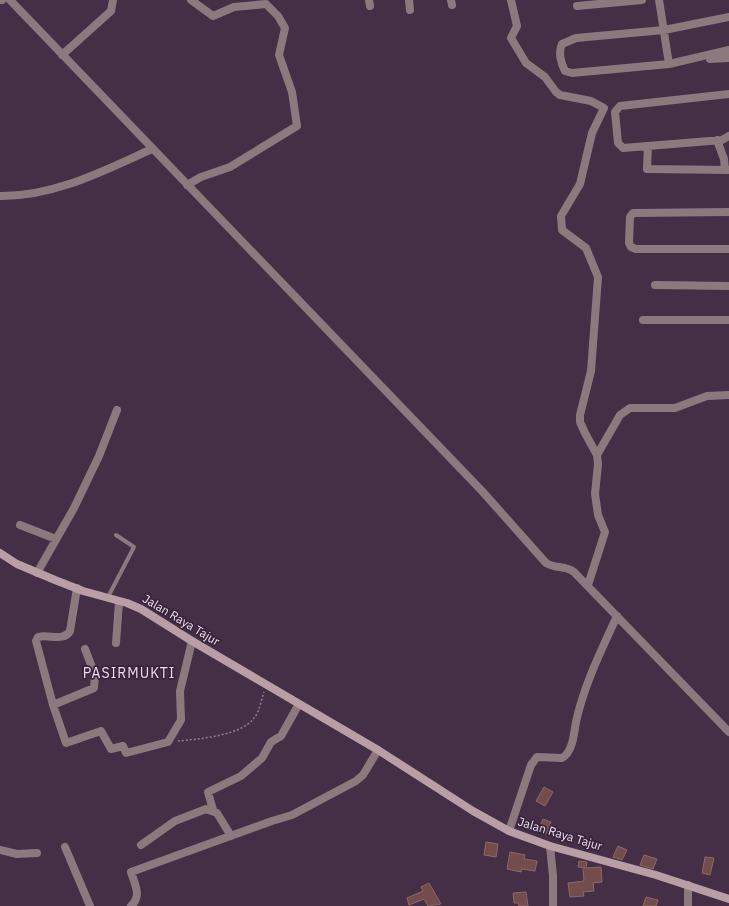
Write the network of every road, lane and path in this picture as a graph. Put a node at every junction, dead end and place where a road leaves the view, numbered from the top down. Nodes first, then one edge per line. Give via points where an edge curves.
1 (10, 0) edge
2 (113, 0) edge
3 (191, 0) edge
4 (409, 0) edge
5 (511, 0) edge
6 (642, 0) edge
7 (659, 0) edge
8 (577, 6) dead end
9 (410, 10) dead end
10 (729, 17) edge
11 (664, 30) junction
12 (729, 50) edge
13 (62, 54) junction
14 (729, 58) edge
15 (684, 61) junction
16 (668, 64) junction
17 (729, 94) edge
18 (729, 136) edge
19 (717, 140) junction
20 (648, 146) junction
21 (152, 149) junction
22 (727, 170) edge
23 (187, 185) junction
24 (0, 196) edge
25 (729, 212) edge
26 (729, 249) edge
27 (655, 285) dead end
28 (729, 286) edge
29 (643, 320) dead end
30 (729, 320) edge
31 (729, 395) edge
32 (117, 410) dead end
33 (597, 455) junction
34 (20, 525) dead end
35 (116, 535) dead end
36 (56, 539) junction
37 (0, 553) edge
38 (37, 573) junction
39 (588, 585) junction
40 (76, 588) junction
41 (108, 598) junction
42 (119, 602) junction
43 (617, 616) junction
44 (192, 641) junction
45 (116, 643) dead end
46 (85, 648) dead end
47 (267, 684) junction
48 (299, 704) junction
49 (53, 705) junction
50 (729, 732) edge
51 (168, 742) junction
52 (378, 750) junction
53 (213, 810) junction
54 (509, 831) junction
55 (231, 836) junction
56 (141, 845) dead end
57 (550, 846) junction
58 (65, 847) dead end
59 (0, 850) edge
60 (37, 853) dead end
61 (688, 885) junction
62 (729, 899) edge
63 (90, 906) edge
64 (131, 906) edge
65 (553, 906) edge
66 (688, 906) edge

1 - 13 street
2 - 13 street via 111,11
3 - 23 street via 213,16 234,7 266,4 278,16 284,28 278,55 292,92 297,126 230,167
4 - 9 street
5 - 33 street via 517,26 511,38 526,64 545,77 560,95 591,101 604,108 592,133 580,184 561,216 562,230 586,248 598,277 591,371 580,415
6 - 8 street
7 - 11 street
10 - 11 street
11 - 16 street
11 - 16 street via 576,38 562,44 560,48 562,66 565,71 572,73
12 - 15 street
13 - 21 street
14 - 15 street
15 - 16 street
17 - 20 street via 620,106 615,112 618,143 623,148
18 - 19 street
19 - 20 street
19 - 22 street
20 - 22 street via 648,169
21 - 23 street
21 - 24 street via 69,184 23,196
23 - 39 street via 482,491 546,563 554,567 571,569
25 - 26 street via 633,213 630,217 629,243 633,249
27 - 28 street
29 - 30 street
31 - 33 street via 707,396 675,408 630,408 620,415
32 - 36 street via 99,456
33 - 39 street via 595,494 598,515 605,532
34 - 36 street
35 - 41 lane via 134,547
36 - 38 street
37 - 38 main road, Jalan Raya Tajur
38 - 40 main road, Jalan Raya Tajur
39 - 43 street
40 - 41 main road, Jalan Raya Tajur
40 - 49 street via 68,634 63,637 42,636 36,641
41 - 42 main road, Jalan Raya Tajur
42 - 44 main road, Jalan Raya Tajur via 141,609
42 - 45 street
43 - 50 street
43 - 54 street via 592,670 569,750 562,758 535,759
44 - 47 main road, Jalan Raya Tajur
44 - 51 street via 180,691 181,720
46 - 49 street via 95,675 94,688
47 - 48 main road, Jalan Raya Tajur
47 - 51 path via 257,713 248,725 214,738
48 - 52 main road, Jalan Raya Tajur
48 - 53 street via 281,736 271,742 262,758 241,776 208,792
49 - 51 street via 66,743 101,731 110,749 123,746 126,753
52 - 54 main road, Jalan Raya Tajur
52 - 55 street via 363,775 348,786 292,815
53 - 55 street via 220,816
53 - 56 street via 206,808 185,815
54 - 57 main road, Jalan Raya Tajur
55 - 64 street via 131,872 138,898
57 - 61 main road, Jalan Raya Tajur
57 - 65 street
58 - 63 street
59 - 60 street via 18,854
61 - 62 main road, Jalan Raya Tajur
61 - 66 street

